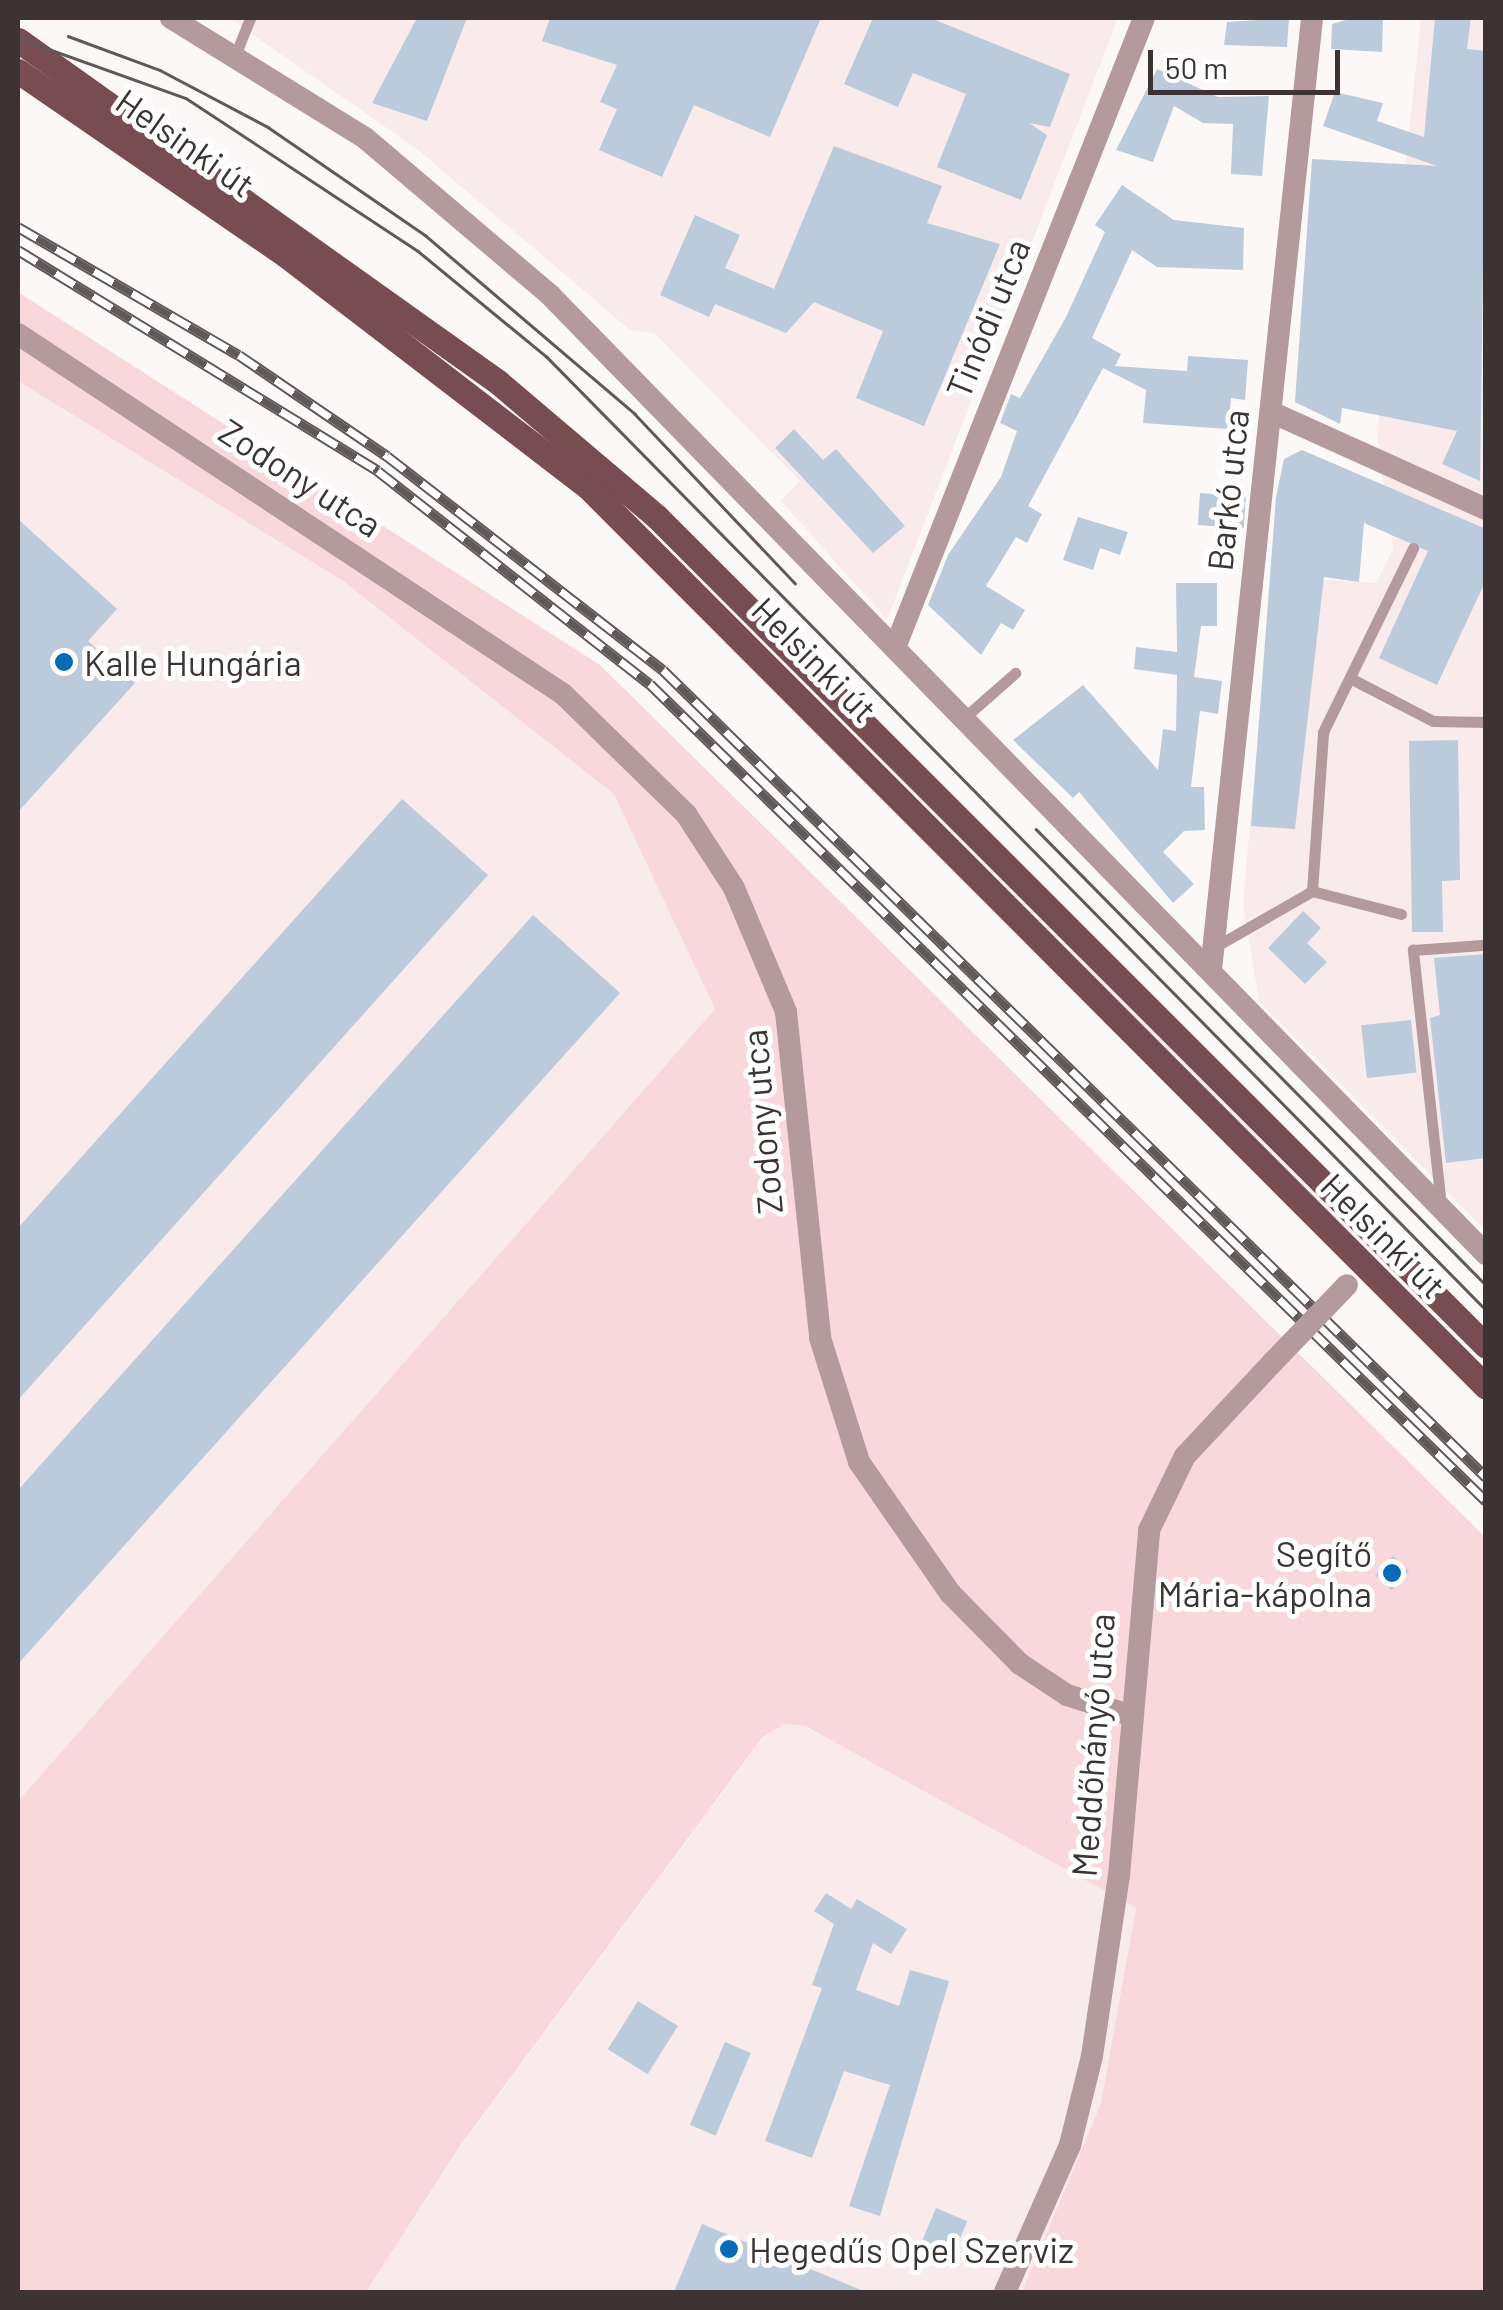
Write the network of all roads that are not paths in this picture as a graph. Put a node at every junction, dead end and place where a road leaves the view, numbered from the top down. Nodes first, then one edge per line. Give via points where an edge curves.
1 (171, 18) edge
2 (250, 18) edge
3 (1144, 18) edge
4 (1312, 18) edge
5 (18, 40) edge
6 (236, 53) junction
7 (18, 71) edge
8 (18, 334) edge
9 (1271, 412) junction
10 (1486, 509) edge
11 (1414, 548) dead end
12 (896, 645) junction
13 (1016, 674) dead end
14 (1350, 678) junction
15 (966, 716) junction
16 (1484, 718) edge
17 (1312, 892) junction
18 (1400, 914) dead end
19 (1482, 945) dead end
20 (1212, 959) junction
21 (1442, 1210) junction
22 (1366, 1224) junction
23 (1486, 1254) edge
24 (1406, 1264) junction
25 (1366, 1266) junction
26 (1486, 1346) edge
27 (1486, 1387) edge
28 (1132, 1716) junction
29 (1005, 2292) edge

1 - 6 street, Helsinki út
2 - 6 lane
3 - 12 street, Tinódi utca
4 - 9 street, Barkó utca
5 - 22 main road, Helsinki út via 498,382 657,517
6 - 12 street, Helsinki út via 365,138 509,257
7 - 25 main road, Helsinki út via 424,356 588,486
8 - 28 street, Zodony utca via 563,694 686,814 734,888 786,1012 820,1338 860,1462 950,1594 1020,1664 1066,1695
9 - 10 street via 1430,493
9 - 20 street, Barkó utca
11 - 14 lane
12 - 15 street, Helsinki út
13 - 15 lane
14 - 16 lane via 1433,721
14 - 17 lane via 1323,732
15 - 20 street, Helsinki út
17 - 18 lane
17 - 20 lane
19 - 21 lane via 1414,950
20 - 21 street, Helsinki út
21 - 23 street, Helsinki út
22 - 24 main road, Helsinki út
22 - 25 main road
24 - 25 main road
24 - 26 main road, Helsinki út
25 - 27 main road, Helsinki út
25 - 28 street, Meddőhányó utca, bridge via 1185,1456 1158,1508 1139,1593
28 - 29 street, Meddőhányó utca via 1092,2056 1070,2145

